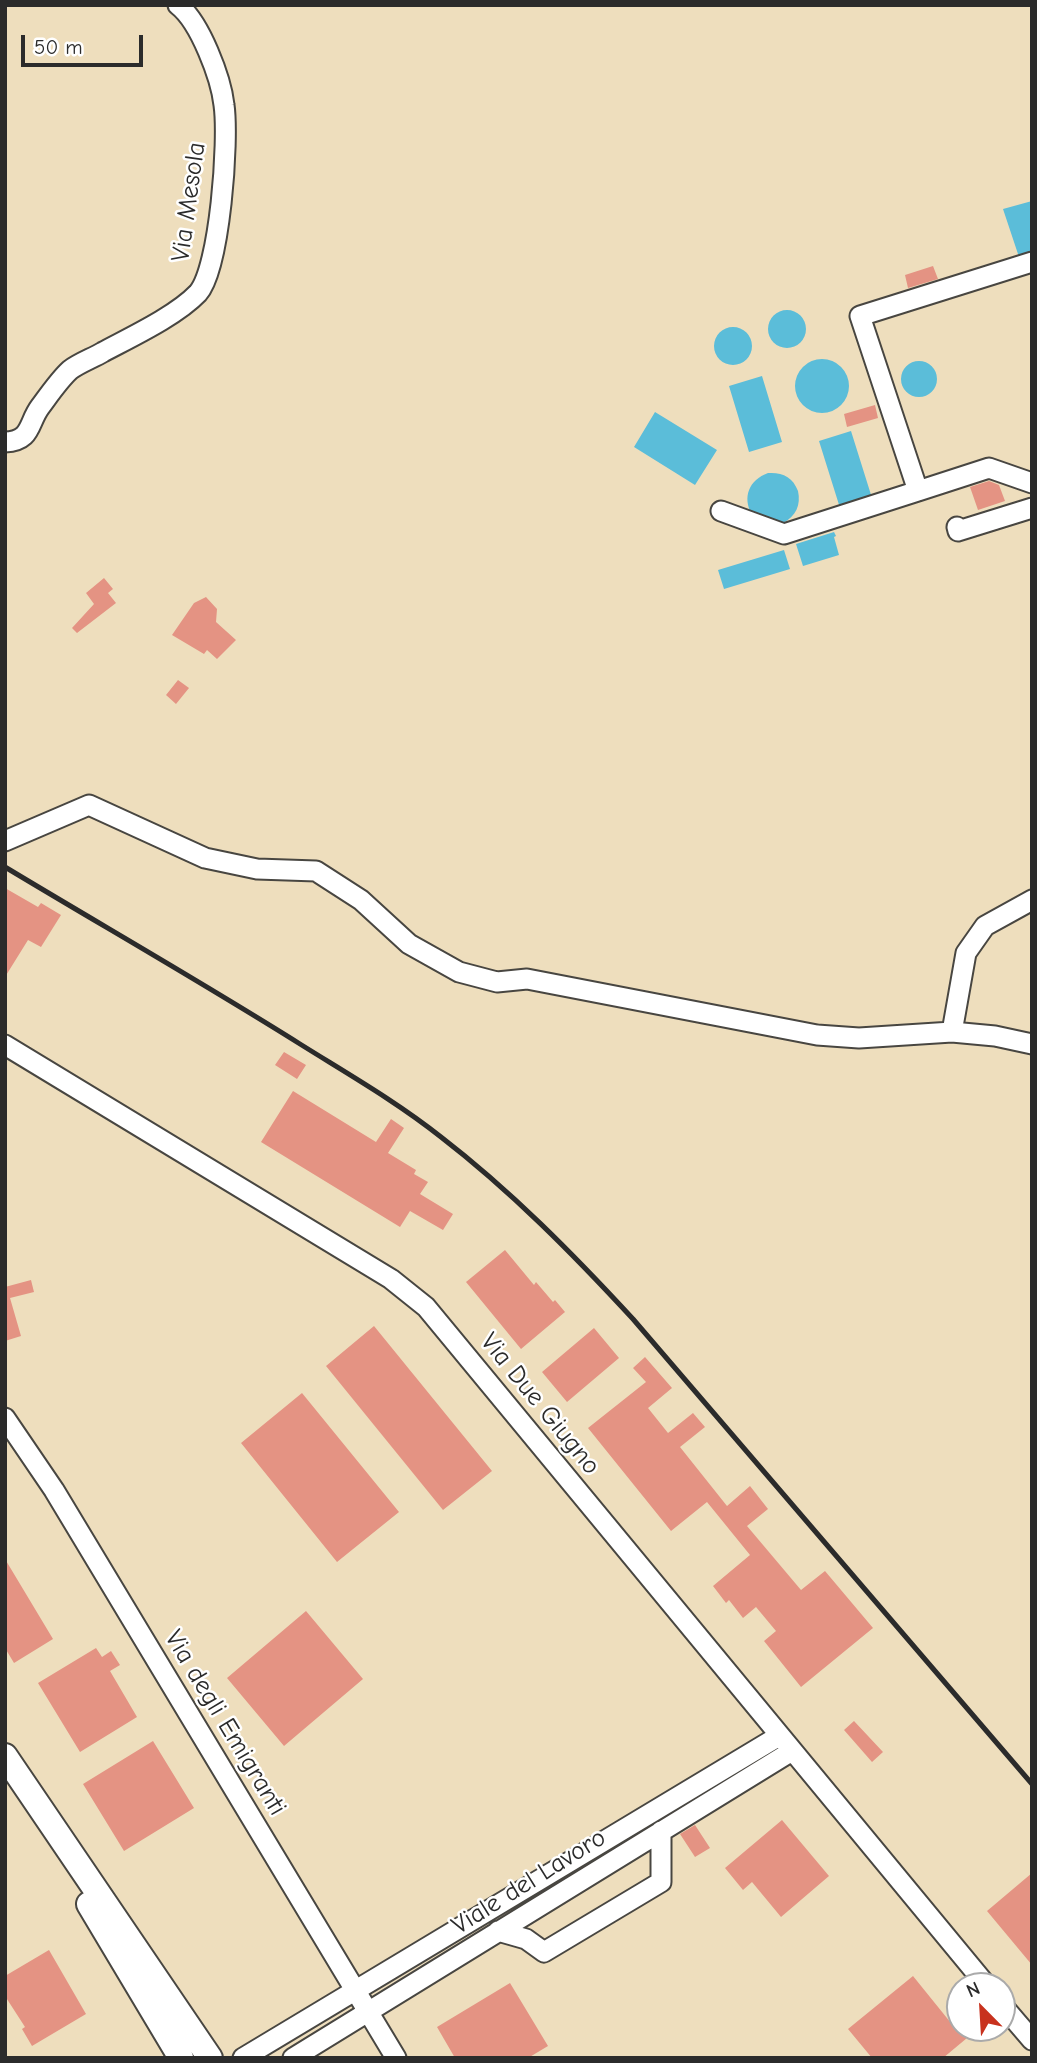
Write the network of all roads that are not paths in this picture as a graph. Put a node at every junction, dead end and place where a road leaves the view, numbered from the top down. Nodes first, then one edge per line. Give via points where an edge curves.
1 (178, 5) edge
2 (1032, 262) edge
3 (5, 442) edge
4 (1032, 483) edge
5 (918, 491) junction
6 (1032, 508) edge
7 (721, 511) dead end
8 (957, 527) dead end
9 (5, 841) edge
10 (1032, 900) edge
11 (952, 1032) junction
12 (1032, 1044) edge
13 (5, 1045) edge
14 (5, 1418) edge
15 (786, 1743) junction
16 (5, 1759) edge
17 (661, 1832) junction
18 (498, 1931) junction
19 (976, 1972) edge
20 (131, 1976) junction
21 (355, 1990) junction
22 (368, 2011) junction
23 (1016, 2021) edge
24 (1032, 2040) edge
25 (195, 2047) edge
26 (181, 2058) edge
27 (210, 2058) edge
28 (219, 2058) edge
29 (243, 2058) edge
30 (293, 2058) edge
31 (396, 2058) edge

1 - 3 street, Via Mesola via 188,13 210,56 224,104 225,158 211,264 199,292 167,316 71,369 38,410 25,435
2 - 5 street via 860,316
4 - 5 street via 989,468
5 - 7 street via 784,534
6 - 8 street via 958,531
9 - 11 street via 89,805 205,858 257,869 316,870 361,900 409,944 460,972 497,982 527,979 817,1035 859,1038
10 - 11 street via 985,926 966,953
11 - 12 street
13 - 15 street, Via Due Giugno via 379,1272 426,1307
14 - 21 street, Via degli Emigranti via 54,1490
15 - 17 street, Viale del Lavoro
15 - 19 street, Via Due Giugno
15 - 21 street
16 - 20 main road
16 - 25 main road
17 - 18 street, Viale del Lavoro
17 - 18 street via 661,1882 544,1952 526,1939
18 - 22 street, Viale del Lavoro
20 - 25 street via 146,1989 182,2045
20 - 26 main road
21 - 22 street, Via degli Emigranti
21 - 29 street
22 - 30 street, Viale del Lavoro
22 - 31 street, Via degli Emigranti
23 - 24 street
25 - 27 main road
25 - 28 street

